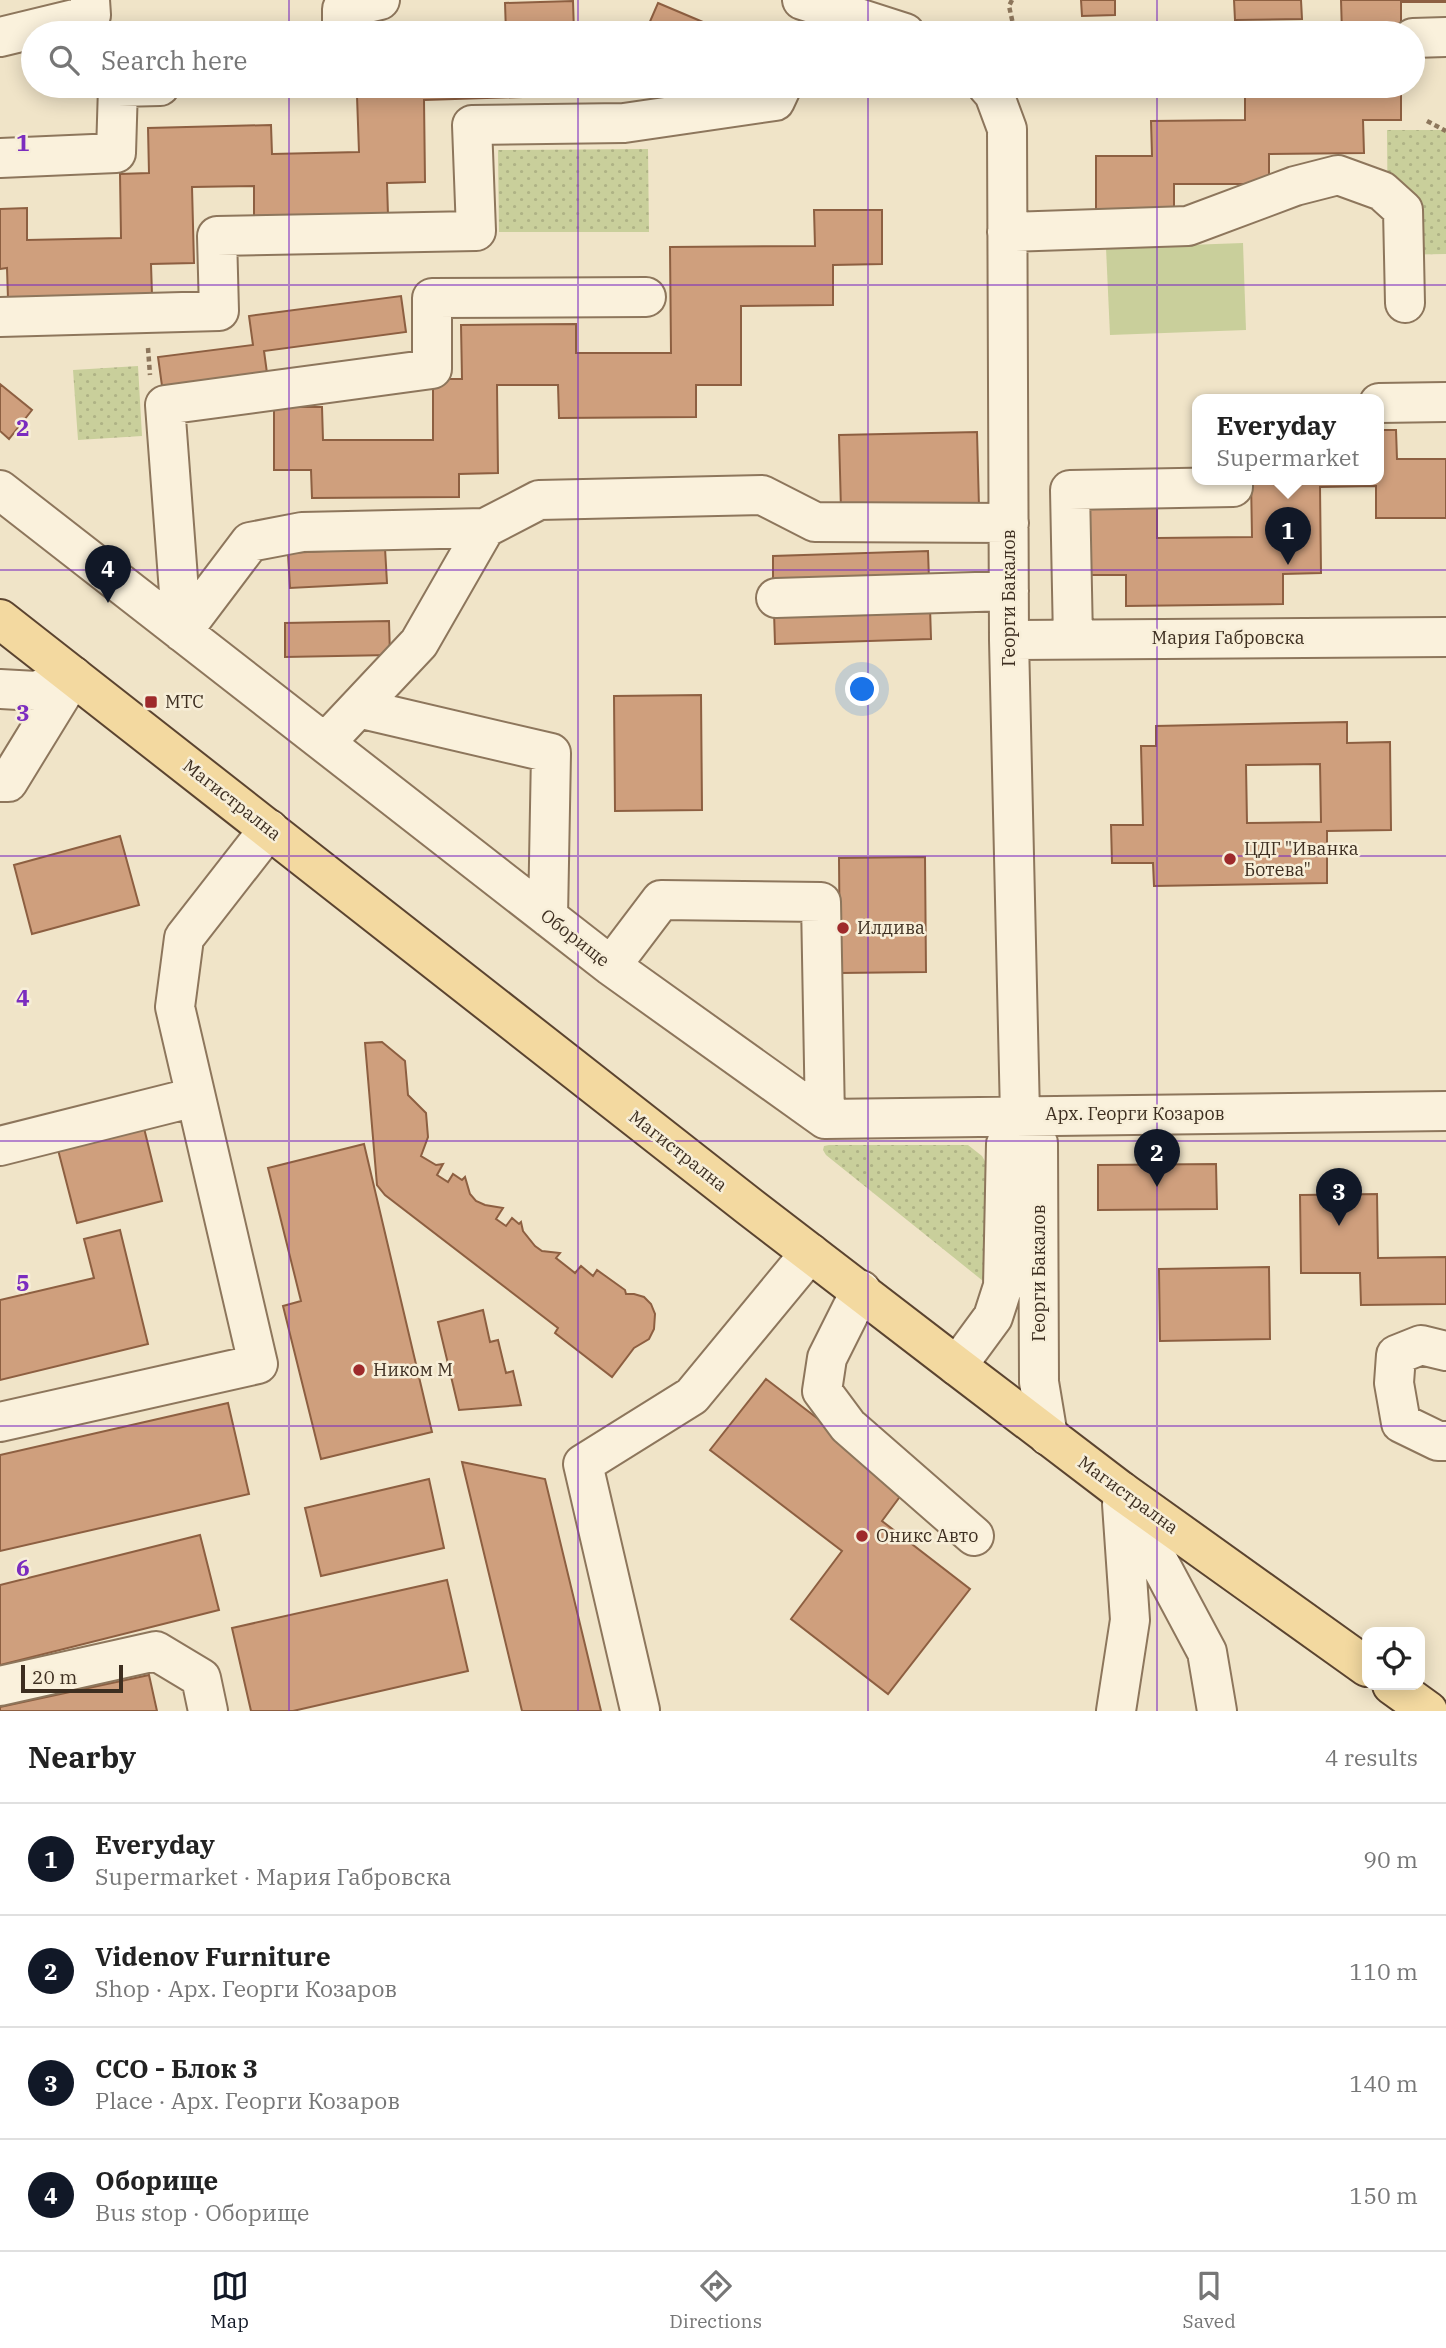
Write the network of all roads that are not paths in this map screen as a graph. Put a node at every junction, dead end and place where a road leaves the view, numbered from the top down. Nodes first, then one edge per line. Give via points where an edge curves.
1 (90, 0) edge
2 (380, 0) edge
3 (810, 13) edge
4 (66, 21) edge
5 (342, 21) edge
6 (848, 21) edge
7 (21, 32) edge
8 (0, 37) edge
9 (1425, 37) edge
10 (1446, 37) edge
11 (118, 98) edge
12 (776, 98) edge
13 (997, 98) edge
14 (0, 158) edge
15 (1007, 232) junction
16 (646, 297) dead end
17 (1405, 303) dead end
18 (0, 317) edge
19 (1446, 402) edge
20 (1384, 403) edge
21 (1233, 485) edge
22 (0, 490) edge
23 (1009, 523) junction
24 (485, 528) junction
25 (1009, 591) junction
26 (776, 598) dead end
27 (0, 619) edge
28 (182, 632) junction
29 (1446, 637) edge
30 (1073, 639) junction
31 (1009, 640) junction
32 (73, 676) junction
33 (0, 689) edge
34 (358, 708) junction
35 (324, 743) junction
36 (0, 782) edge
37 (269, 829) junction
38 (548, 917) junction
39 (611, 966) junction
40 (195, 1097) junction
41 (1446, 1111) edge
42 (1020, 1115) junction
43 (825, 1119) junction
44 (0, 1146) edge
45 (810, 1253) junction
46 (861, 1290) junction
47 (1446, 1350) edge
48 (957, 1366) junction
49 (0, 1422) edge
50 (1048, 1436) junction
51 (1446, 1441) edge
52 (1121, 1491) junction
53 (974, 1536) dead end
54 (1362, 1663) edge
55 (0, 1686) edge
56 (640, 1710) edge
57 (208, 1711) edge
58 (1116, 1711) edge
59 (1217, 1711) edge

1 - 4 street via 91,15
2 - 5 street via 342,9
3 - 6 street
7 - 8 street
9 - 10 street
11 - 14 street via 116,153
12 - 18 street via 624,123 472,125 475,231 216,236 219,311
13 - 15 street, Георги Бакалов via 1007,128
15 - 17 street via 1188,226 1338,175 1381,191 1403,209
15 - 23 street, Георги Бакалов
16 - 28 street via 432,298 432,369 165,405
19 - 20 street
21 - 30 street via 1070,490
22 - 28 street, Оборище
23 - 24 street via 815,522 762,495 539,500
23 - 25 street, Георги Бакалов
24 - 28 street via 302,532 250,542
24 - 34 street via 419,643
25 - 26 street
25 - 31 street, Георги Бакалов
27 - 32 main road, Магистрална
28 - 35 street, Оборище
29 - 30 street, Мария Габровска
30 - 31 street, Мария Габровска
31 - 42 street, Георги Бакалов
32 - 33 street via 36,691
32 - 36 street via 8,782
32 - 37 main road, Магистрална
34 - 35 street
34 - 38 street via 551,753
35 - 38 street, Оборище
37 - 40 street via 184,938 175,1007
37 - 45 main road, Магистрална
38 - 39 street, Оборище
39 - 43 street, Оборище
39 - 43 street via 661,900 821,902
40 - 44 street
40 - 49 street via 258,1364
41 - 42 street, Арх. Георги Козаров
42 - 43 street, Арх. Георги Козаров
42 - 48 street, Георги Бакалов via 1006,1144 1003,1286 993,1317
42 - 50 street, Георги Бакалов via 1038,1143 1040,1382
45 - 46 main road, Магистрална
45 - 56 street via 692,1396 583,1464
46 - 48 main road, Магистрална
46 - 53 street via 827,1358 822,1391 848,1426
47 - 51 street via 1421,1345 1396,1355 1394,1383 1401,1423
48 - 50 main road, Магистрална
50 - 52 main road, Магистрална
52 - 54 main road, Магистрална
52 - 58 street via 1130,1620
52 - 59 street via 1207,1652
55 - 57 street via 156,1651 201,1678

